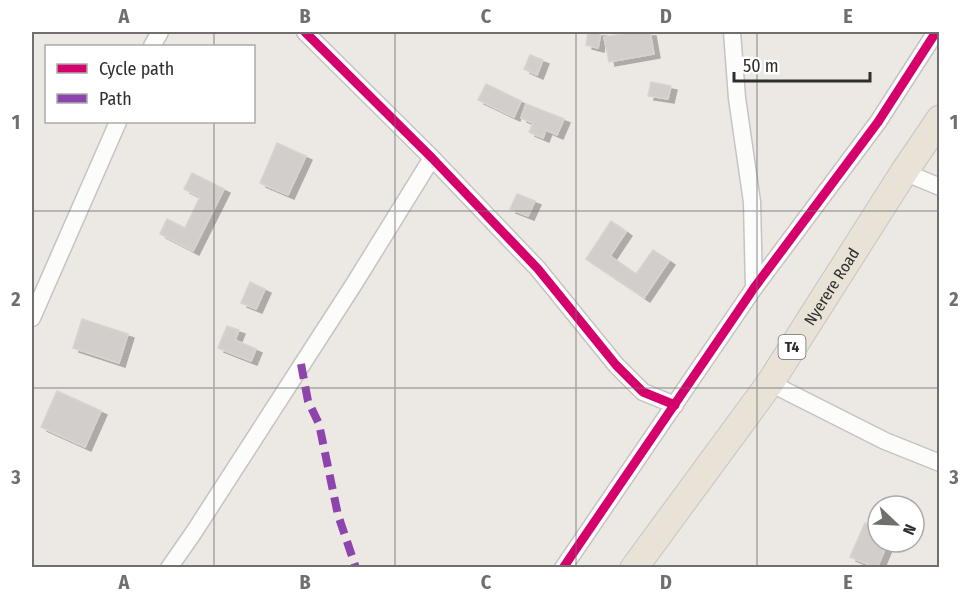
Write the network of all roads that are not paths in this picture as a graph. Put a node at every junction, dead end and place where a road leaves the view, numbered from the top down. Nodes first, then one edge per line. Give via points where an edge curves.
1 (305, 32) edge
2 (732, 32) edge
3 (936, 32) edge
4 (939, 119) edge
5 (118, 123) edge
6 (432, 158) junction
7 (904, 172) junction
8 (939, 187) edge
9 (37, 288) edge
10 (754, 288) junction
11 (32, 318) edge
12 (770, 383) junction
13 (675, 405) junction
14 (939, 464) edge
15 (169, 567) edge
16 (563, 567) edge
17 (634, 567) edge

1 - 6 street
2 - 10 street via 752,202
3 - 10 street via 878,122
4 - 7 highway, Nyerere Road / T4
5 - 9 street
6 - 13 street via 538,269 622,372 643,392
6 - 15 street
7 - 8 street
7 - 12 highway, Nyerere Road / T4
9 - 11 street
10 - 13 street
12 - 14 street
12 - 17 highway, Nyerere Road / T4
13 - 16 street

